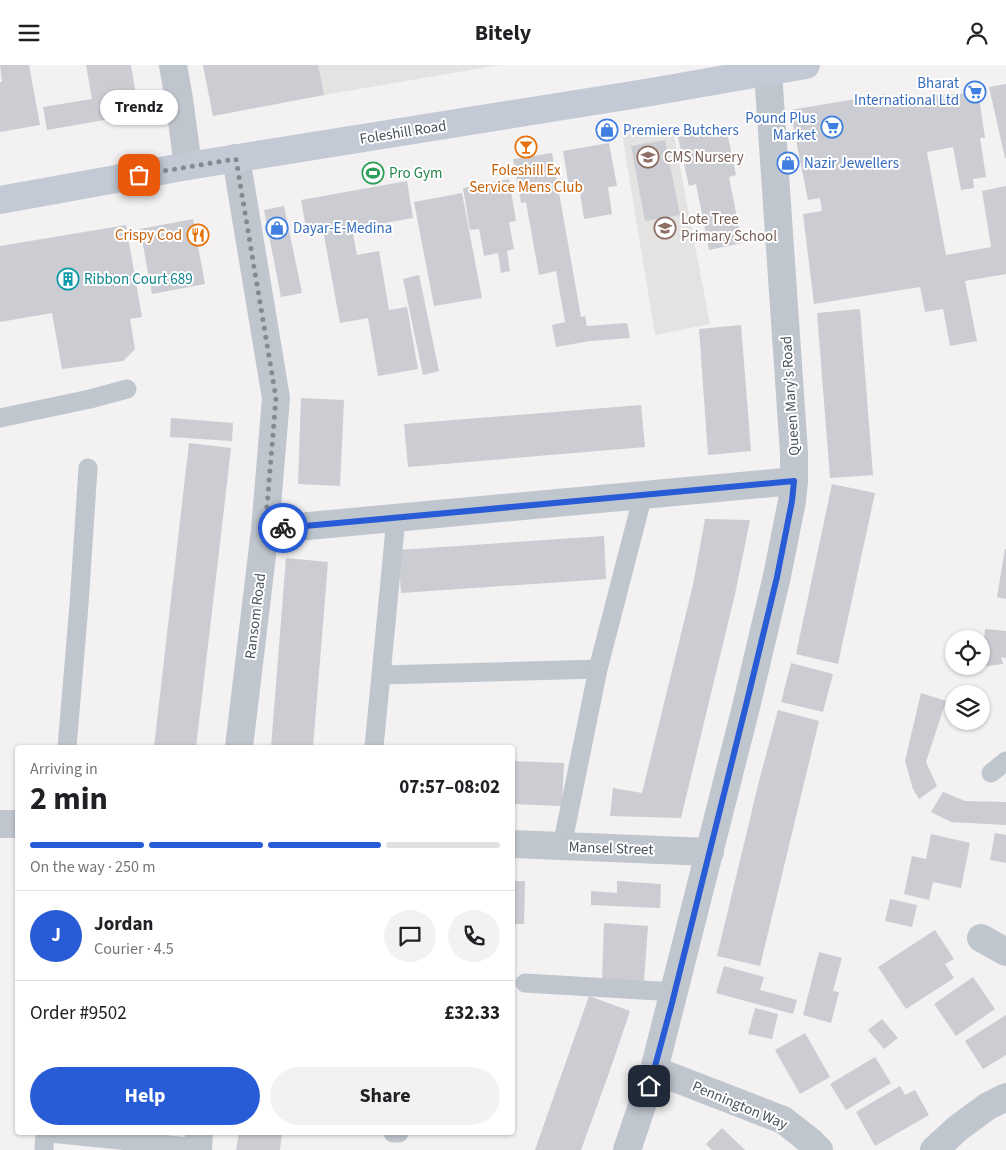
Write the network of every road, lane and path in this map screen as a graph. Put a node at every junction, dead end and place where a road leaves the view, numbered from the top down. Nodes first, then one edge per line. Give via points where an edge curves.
1 (173, 65) edge
2 (806, 65) edge
3 (768, 72) junction
4 (236, 159) junction
5 (188, 167) junction
6 (0, 200) edge
7 (127, 389) dead end
8 (0, 418) edge
9 (88, 468) dead end
10 (794, 481) junction
11 (642, 495) junction
12 (396, 518) junction
13 (265, 530) junction
14 (598, 669) junction
15 (381, 675) junction
16 (67, 745) edge
17 (239, 745) edge
18 (374, 745) edge
19 (1006, 761) edge
20 (990, 773) dead end
21 (0, 824) edge
22 (15, 824) edge
23 (515, 844) edge
24 (562, 846) junction
25 (710, 852) junction
26 (981, 939) dead end
27 (1006, 952) edge
28 (525, 983) dead end
29 (675, 992) junction
30 (654, 1070) junction
31 (1006, 1097) edge
32 (45, 1135) edge
33 (77, 1135) edge
34 (198, 1144) edge
35 (44, 1150) edge
36 (627, 1150) edge
37 (819, 1150) edge
38 (934, 1150) edge

1 - 5 street
2 - 3 main road, Foleshill Road
3 - 4 main road, Foleshill Road
3 - 10 street, Queen Mary's Road
4 - 5 main road, Foleshill Road
4 - 13 street, Ransom Road via 276,398
5 - 6 main road, Foleshill Road
7 - 8 lane
9 - 16 lane
10 - 11 street
10 - 25 street, Queen Mary's Road via 777,577
11 - 12 street
11 - 14 lane
12 - 13 street
12 - 15 lane
13 - 17 street, Ransom Road
14 - 15 lane
14 - 24 lane
15 - 18 lane
19 - 20 lane
21 - 22 street
23 - 24 street, Mansel Street
24 - 25 street, Mansel Street
25 - 29 street, Queen Mary's Road
26 - 27 street
28 - 29 lane
29 - 30 street, Queen Mary's Road
30 - 36 street, Queen Mary's Road
30 - 37 street, Pennington Way via 783,1120
31 - 38 street via 958,1128
32 - 35 lane
33 - 34 lane

